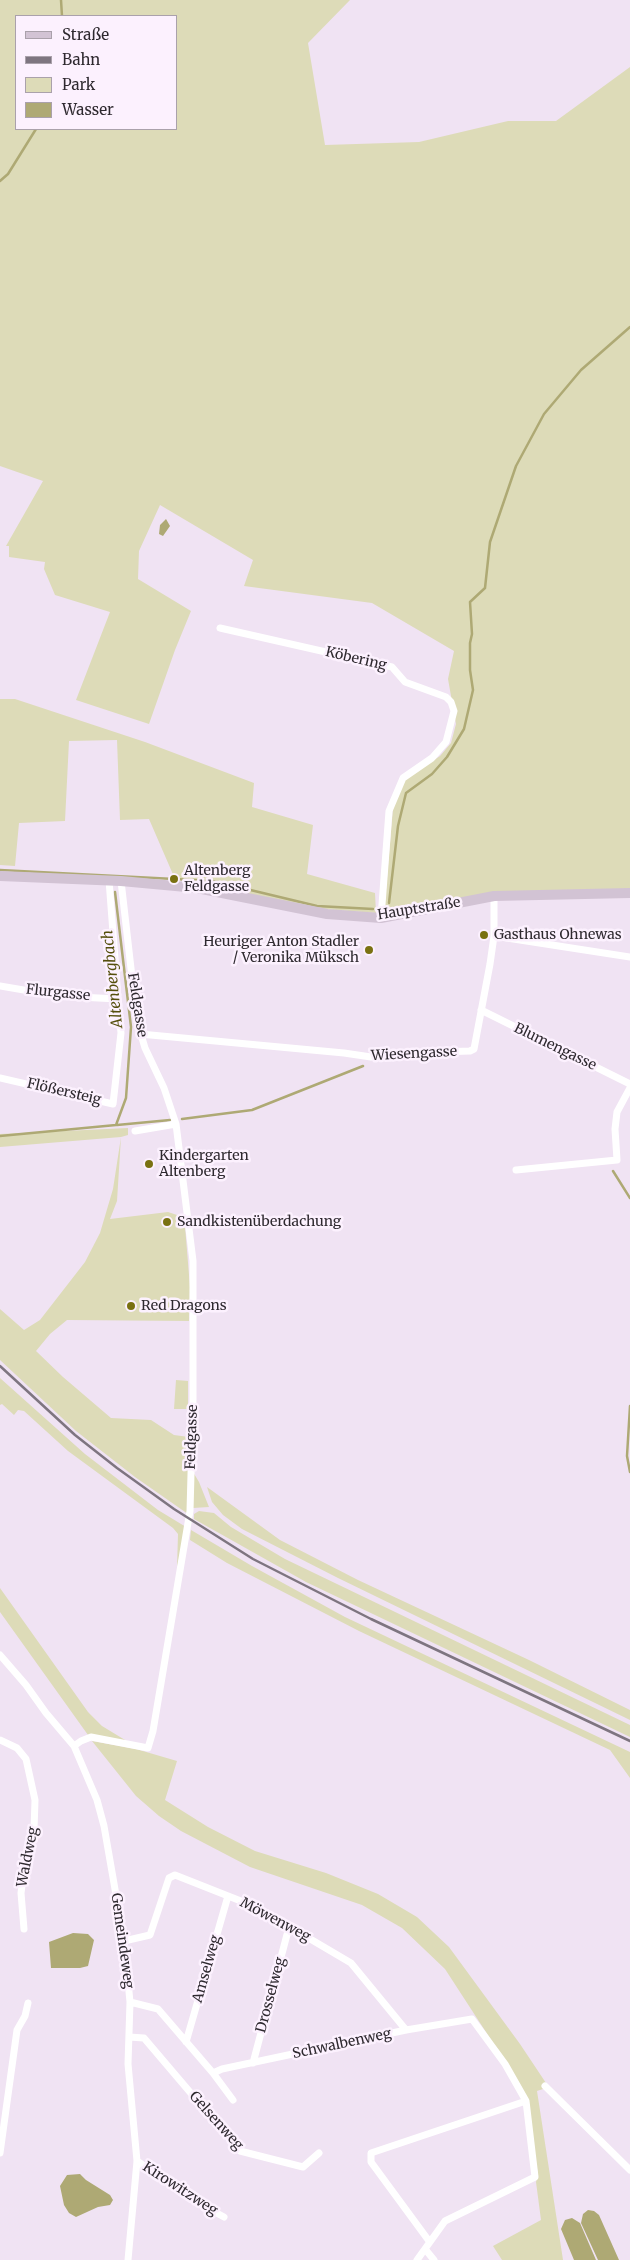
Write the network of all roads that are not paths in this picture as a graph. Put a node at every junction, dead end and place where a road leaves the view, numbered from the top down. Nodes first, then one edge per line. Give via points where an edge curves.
1 (220, 628) dead end
2 (0, 876) edge
3 (109, 880) junction
4 (121, 881) junction
5 (630, 893) edge
6 (494, 896) junction
7 (381, 918) junction
8 (494, 936) junction
9 (630, 956) edge
10 (0, 986) edge
11 (118, 999) junction
12 (481, 1010) junction
13 (140, 1034) junction
14 (0, 1078) edge
15 (630, 1086) edge
16 (176, 1124) junction
17 (134, 1131) dead end
18 (516, 1170) dead end
19 (0, 1655) edge
20 (0, 1740) edge
21 (74, 1746) junction
22 (228, 1896) junction
23 (289, 1927) junction
24 (24, 1929) dead end
25 (124, 1941) junction
26 (130, 2002) junction
27 (28, 2003) dead end
28 (406, 2030) junction
29 (129, 2037) junction
30 (186, 2042) junction
31 (253, 2063) junction
32 (213, 2073) junction
33 (546, 2086) dead end
34 (233, 2100) dead end
35 (526, 2101) junction
36 (0, 2153) edge
37 (319, 2153) dead end
38 (137, 2161) junction
39 (630, 2170) edge
40 (224, 2217) dead end
41 (430, 2241) junction
42 (425, 2249) junction
43 (128, 2260) edge
44 (417, 2260) edge
45 (434, 2260) edge

1 - 7 street, Köbering via 392,667 405,682 446,697 451,702 454,711 446,742 432,758 403,778 389,811
2 - 3 main road, Hauptstraße
3 - 4 main road, Hauptstraße
3 - 11 street
4 - 7 main road, Hauptstraße via 197,888 327,914
4 - 13 street, Feldgasse
5 - 6 main road, Hauptstraße
6 - 7 main road, Hauptstraße
6 - 8 street, Wiesengasse
8 - 9 street
8 - 12 street, Wiesengasse
10 - 11 street, Flurgasse via 59,996
11 - 14 street, Flößersteig via 121,1033 113,1104
12 - 13 street, Wiesengasse via 474,1049 470,1051 371,1057
12 - 15 street, Blumengasse
13 - 16 street, Feldgasse
15 - 18 street via 617,1112 617,1160
16 - 17 street
16 - 21 street, Feldgasse via 193,1261 190,1510 148,1748 91,1737
19 - 21 street, Gemeindeweg
20 - 24 street, Waldweg via 17,1748 26,1759 35,1800 34,1830 21,1893
21 - 25 street, Gemeindeweg via 102,1817
22 - 23 street, Möwenweg via 256,1907
22 - 25 street, Möwenweg via 175,1875 169,1878 150,1935
22 - 30 street, Amselweg
23 - 28 street, Möwenweg via 351,1963
23 - 31 street, Drosselweg
25 - 26 street, Gemeindeweg
26 - 29 street, Gemeindeweg
26 - 30 street via 158,2009
27 - 36 street via 17,2030
28 - 31 street, Schwalbenweg
28 - 35 street, Schwalbenweg via 472,2019 505,2064
29 - 37 street, Gelsenweg via 144,2038 240,2151 303,2167
29 - 38 street, Gemeindeweg via 129,2093
30 - 32 street
31 - 32 street, Schwalbenweg
32 - 34 street
33 - 39 street
35 - 41 street via 535,2177 445,2221
35 - 41 street via 371,2153 371,2162
38 - 40 street, Kirowitzweg
38 - 43 street, Gemeindeweg
41 - 42 street
42 - 44 street
42 - 45 street

